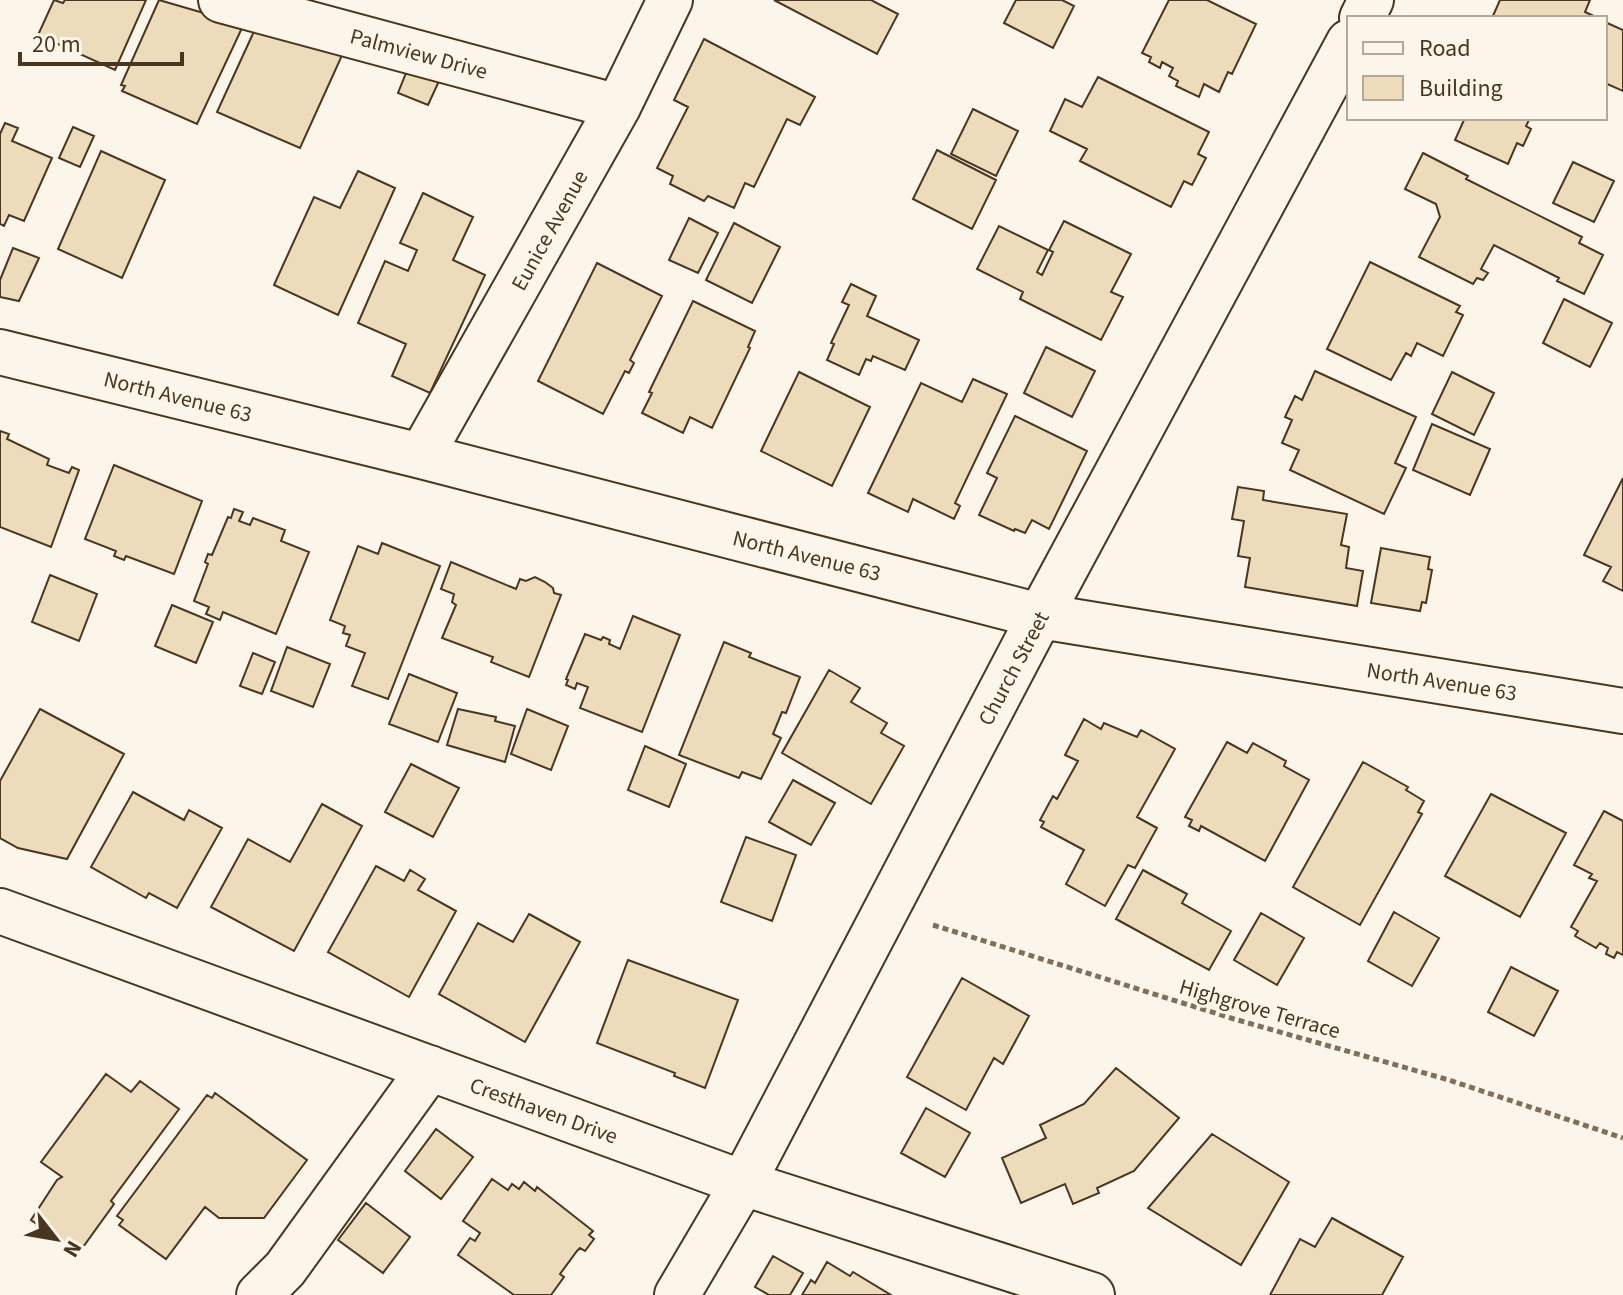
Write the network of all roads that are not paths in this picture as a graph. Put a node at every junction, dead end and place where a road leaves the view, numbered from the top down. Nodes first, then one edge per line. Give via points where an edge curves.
1 (221, 0) edge
2 (670, 0) edge
3 (1347, 46) edge
4 (618, 107) junction
5 (0, 352) edge
6 (421, 456) junction
7 (1040, 616) junction
8 (1623, 711) edge
9 (0, 911) edge
10 (430, 1068) junction
11 (743, 1183) junction
12 (259, 1295) edge
13 (677, 1295) edge
14 (1092, 1295) edge

1 - 4 street, Palmview Drive
2 - 4 street, Eunice Avenue
3 - 7 street, Church Street
4 - 6 street, Eunice Avenue
5 - 6 street, North Avenue 63
6 - 7 street, North Avenue 63
7 - 8 street, North Avenue 63
7 - 11 street, Church Street
9 - 10 street, Cresthaven Drive
10 - 11 street, Cresthaven Drive
10 - 12 street via 285,1269
11 - 13 street, Church Street
11 - 14 street, Cresthaven Drive

